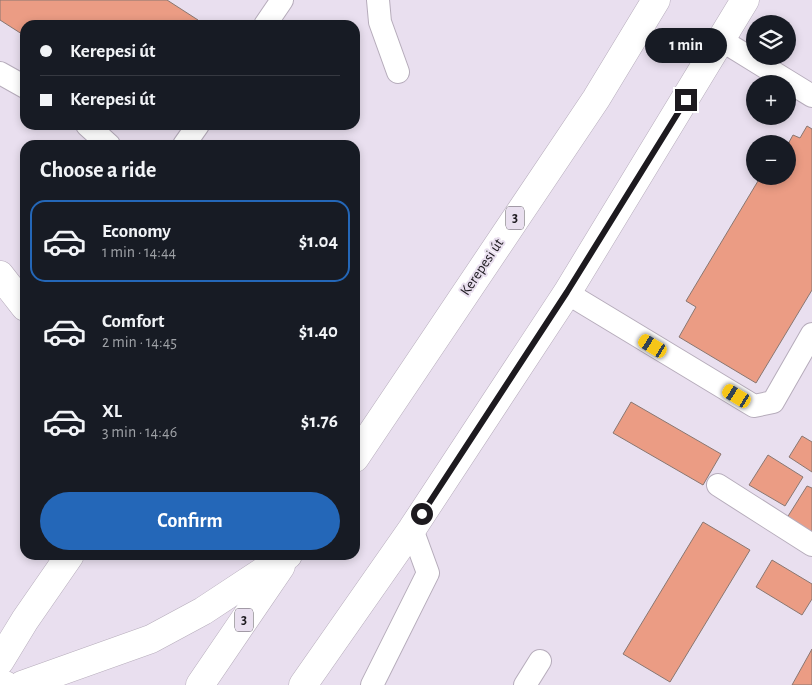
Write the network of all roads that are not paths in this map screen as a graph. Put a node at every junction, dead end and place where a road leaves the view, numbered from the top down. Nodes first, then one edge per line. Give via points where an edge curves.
1 (282, 0) edge
2 (378, 0) edge
3 (656, 0) edge
4 (745, 0) edge
5 (268, 20) edge
6 (721, 40) junction
7 (0, 72) edge
8 (398, 72) dead end
9 (20, 84) edge
10 (812, 96) edge
11 (92, 130) edge
12 (104, 140) edge
13 (0, 275) edge
14 (567, 292) junction
15 (20, 301) edge
16 (812, 334) edge
17 (360, 451) edge
18 (718, 485) dead end
19 (412, 530) junction
20 (812, 545) edge
21 (67, 560) edge
22 (280, 560) edge
23 (285, 560) edge
24 (0, 661) edge
25 (540, 661) dead end
26 (0, 683) edge
27 (5, 685) edge
28 (22, 685) edge
29 (200, 685) edge
30 (303, 685) edge
31 (372, 685) edge
32 (525, 685) edge

1 - 5 lane
2 - 8 lane via 380,22
3 - 17 main road, Kerepesi út / 3 via 596,99
4 - 6 main road
6 - 10 lane
6 - 14 main road
7 - 9 lane
11 - 12 lane
13 - 15 main road
14 - 16 lane via 754,406 773,402
14 - 19 main road
18 - 20 lane
19 - 30 main road
19 - 31 lane via 428,573
21 - 24 main road
22 - 28 main road via 203,611 151,638
23 - 29 main road, 3
25 - 32 lane
26 - 27 main road

